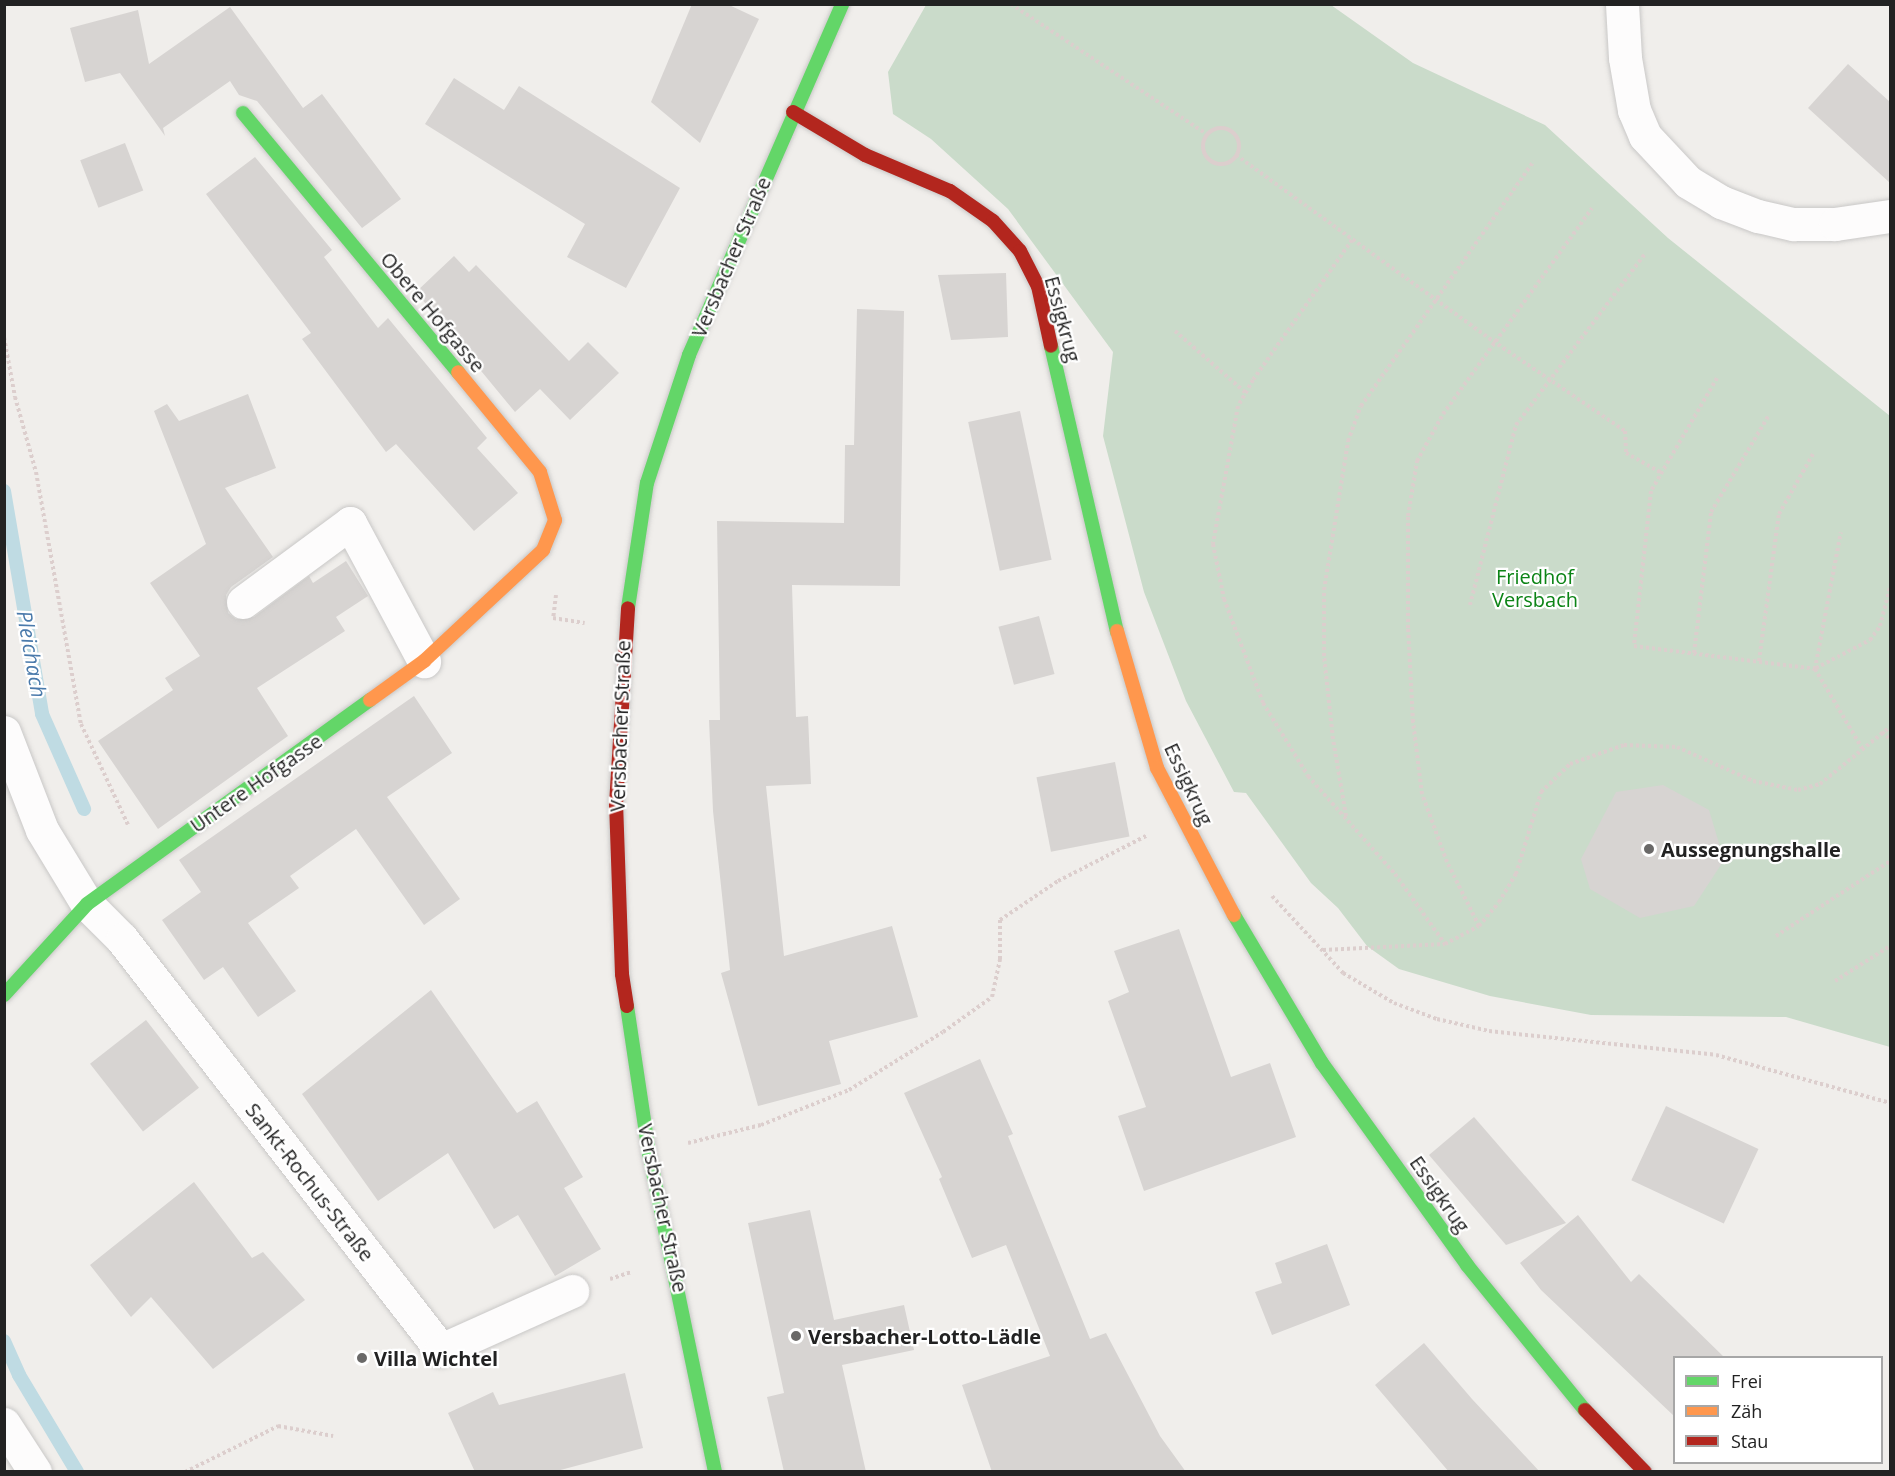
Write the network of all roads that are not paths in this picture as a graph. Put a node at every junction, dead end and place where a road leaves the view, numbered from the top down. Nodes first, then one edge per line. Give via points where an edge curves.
1 (1622, 4) edge
2 (837, 6) edge
3 (793, 112) junction
4 (243, 113) dead end
5 (1890, 216) edge
6 (543, 550) joint
7 (243, 602) dead end
8 (424, 661) junction
9 (4, 732) edge
10 (87, 904) junction
11 (4, 995) edge
12 (572, 1291) road end
13 (4, 1424) edge
14 (35, 1472) edge
15 (715, 1472) edge
16 (1645, 1472) edge

1 - 5 street via 1624,50 1634,110 1645,136 1688,182 1721,202 1794,224 1835,224
2 - 3 street, Versbacher Straße
3 - 15 street, Versbacher Straße via 686,366 647,483 624,630 616,806 622,974 650,1153
3 - 16 street, Essigkrug via 865,155 950,191 993,221 1020,251 1038,286 1139,716 1157,768 1283,1005 1467,1265 1566,1390
4 - 6 street, Obere Hofgasse via 540,472 555,520
6 - 8 street, Untere Hofgasse
7 - 8 street via 350,523
8 - 10 street, Untere Hofgasse
9 - 10 street via 42,830
10 - 11 street, Untere Hofgasse
10 - 12 street, Sankt-Rochus-Straße via 122,939 441,1350
13 - 14 street

